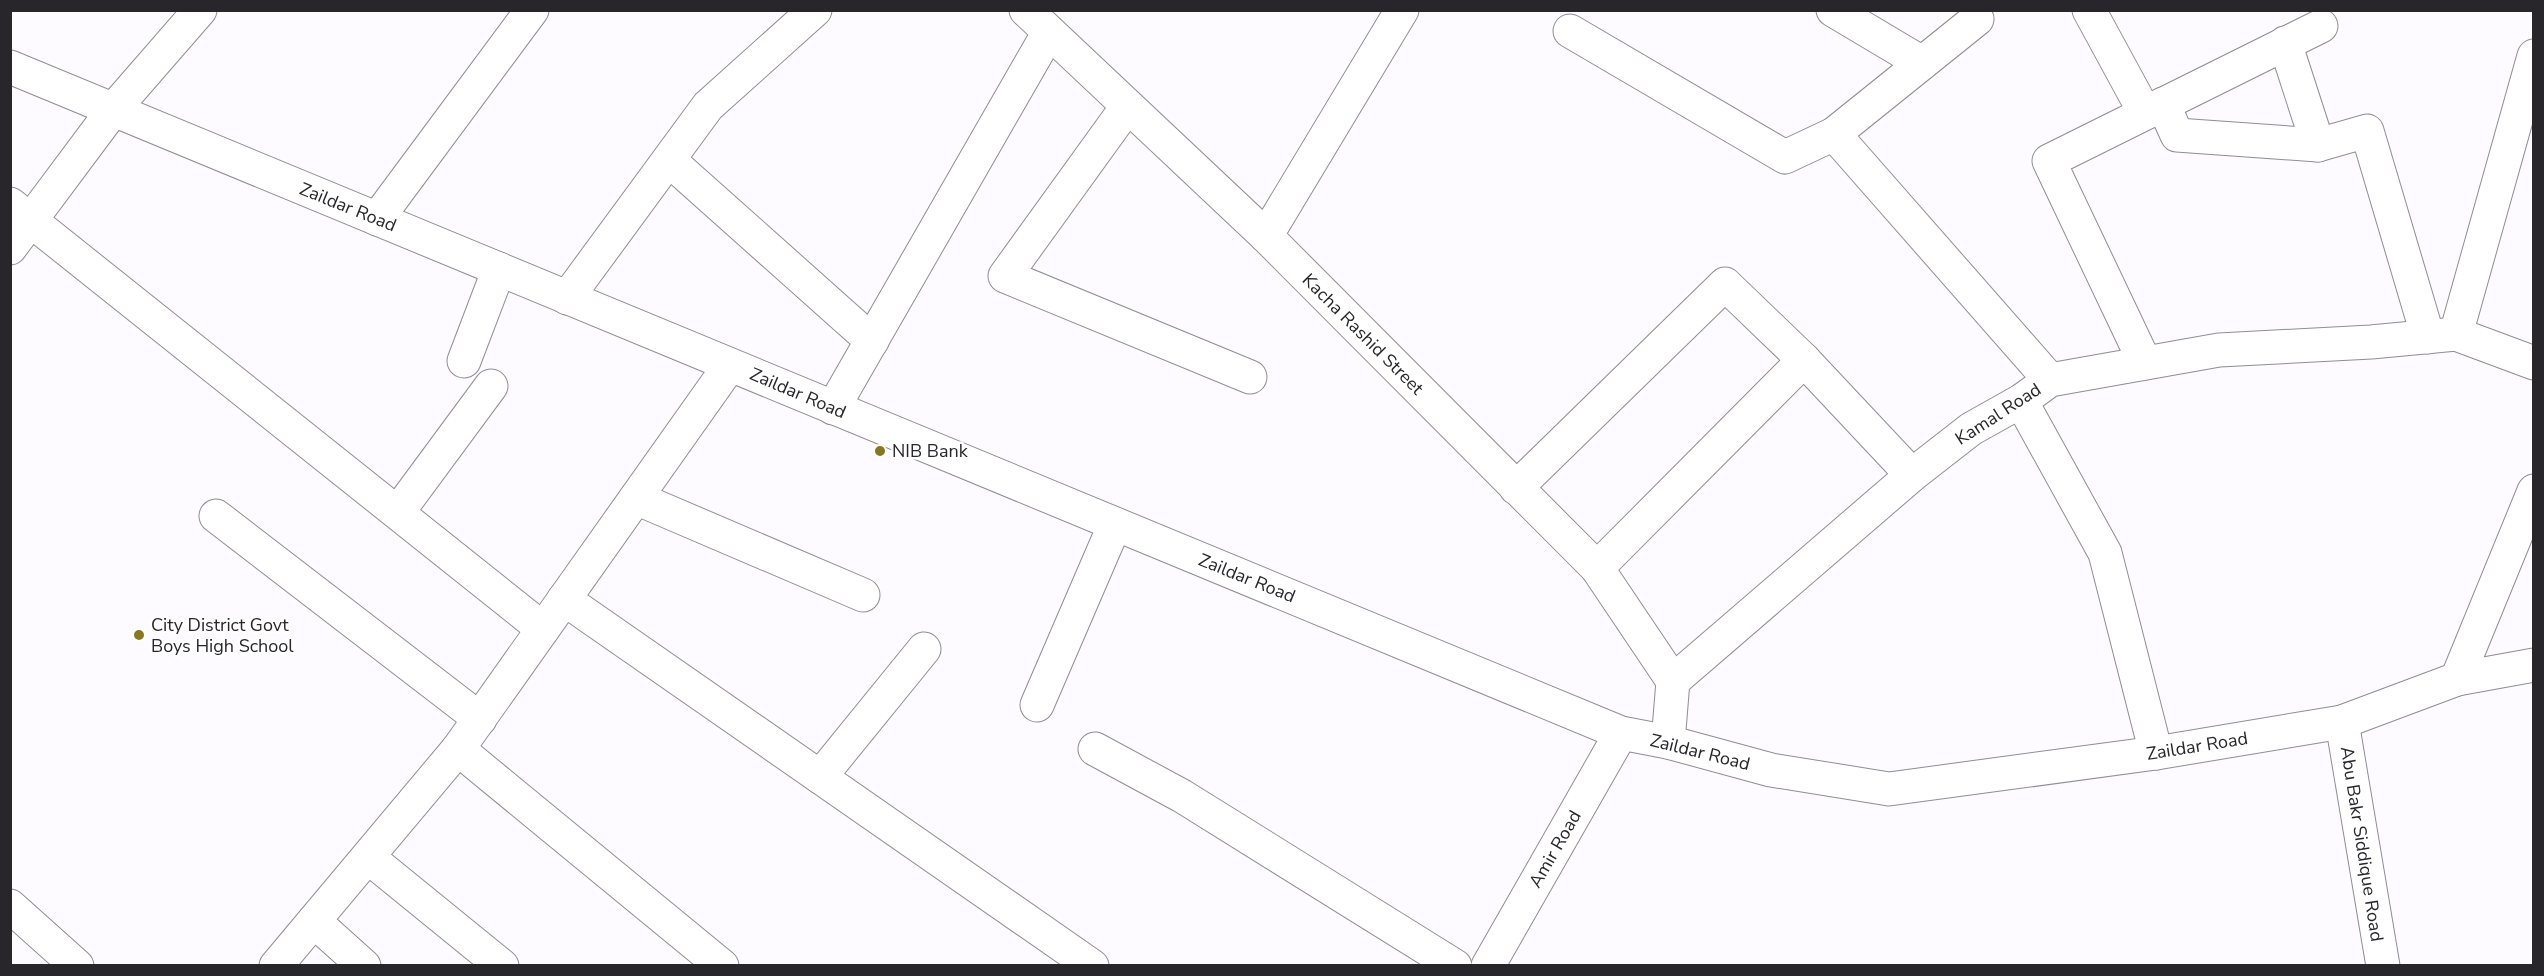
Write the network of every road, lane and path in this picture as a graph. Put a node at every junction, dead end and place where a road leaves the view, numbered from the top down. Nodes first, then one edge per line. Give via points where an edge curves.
1 (200, 10) edge
2 (532, 10) edge
3 (815, 10) edge
4 (1402, 10) edge
5 (1833, 10) edge
6 (2089, 10) edge
7 (1977, 19) dead end
8 (1038, 21) edge
9 (2321, 26) dead end
10 (1570, 31) dead end
11 (2285, 43) junction
12 (2534, 56) edge
13 (1922, 63) junction
14 (10, 67) edge
15 (1127, 107) junction
16 (2154, 109) junction
17 (112, 110) junction
18 (1834, 134) junction
19 (2319, 145) junction
20 (669, 160) junction
21 (21, 212) edge
22 (377, 219) junction
23 (1266, 237) junction
24 (10, 248) edge
25 (499, 269) junction
26 (567, 298) junction
27 (2442, 335) junction
28 (872, 341) junction
29 (1804, 360) junction
30 (464, 361) dead end
31 (2145, 363) junction
32 (2534, 363) edge
33 (730, 365) junction
34 (1250, 377) dead end
35 (2050, 380) junction
36 (491, 386) dead end
37 (2021, 401) junction
38 (833, 408) junction
39 (1912, 475) junction
40 (1516, 488) junction
41 (2534, 491) edge
42 (636, 498) junction
43 (398, 512) junction
44 (216, 516) dead end
45 (1114, 524) junction
46 (1597, 568) junction
47 (863, 595) dead end
48 (564, 599) junction
49 (543, 629) junction
50 (924, 649) dead end
51 (2534, 665) edge
52 (2457, 679) junction
53 (1673, 681) junction
54 (1037, 705) dead end
55 (480, 719) junction
56 (2342, 722) junction
57 (1621, 733) junction
58 (1668, 742) junction
59 (458, 749) junction
60 (1095, 749) dead end
61 (2156, 753) junction
62 (820, 777) junction
63 (368, 857) junction
64 (10, 906) edge
65 (314, 921) junction
66 (77, 966) edge
67 (276, 966) edge
68 (364, 966) edge
69 (502, 966) edge
70 (722, 966) edge
71 (1092, 966) edge
72 (1455, 966) edge
73 (1488, 966) edge
74 (2383, 966) edge

1 - 17 street
2 - 22 street
3 - 20 street via 708,106
4 - 23 street
5 - 13 street
6 - 16 street
7 - 13 street
8 - 15 street, Kacha Rashid Street
8 - 28 street
9 - 11 street
10 - 18 street via 1785,157
11 - 16 street
11 - 19 street
12 - 27 street
13 - 18 street
14 - 17 street, Zaildar Road
15 - 23 street, Kacha Rashid Street
15 - 34 street via 1005,276
16 - 19 street via 2178,135
16 - 31 street via 2049,161
17 - 21 street
17 - 22 street, Zaildar Road
18 - 35 street
19 - 27 street via 2367,131
20 - 26 street
20 - 28 street
21 - 24 street
21 - 43 street
22 - 25 street, Zaildar Road
23 - 40 street, Kacha Rashid Street
25 - 26 street, Zaildar Road
25 - 30 street
26 - 33 street, Zaildar Road
27 - 31 street, Kamal Road via 2219,350
27 - 32 street, Kamal Road
28 - 38 street
29 - 39 street
29 - 40 street via 1725,284
29 - 46 street
31 - 35 street, Kamal Road
33 - 38 street, Zaildar Road
33 - 42 street
35 - 37 street, Kamal Road
36 - 43 street
37 - 39 street, Kamal Road via 1971,429
37 - 61 street via 2105,553
38 - 45 street, Zaildar Road
39 - 53 street, Kamal Road
40 - 46 street, Kacha Rashid Street
41 - 52 street
42 - 47 street
42 - 48 street
43 - 49 street
44 - 55 street
45 - 54 street
45 - 57 street, Zaildar Road
46 - 53 street, Kacha Rashid Street
48 - 49 street
48 - 62 street
49 - 55 street
50 - 62 street
51 - 52 street, Zaildar Road
52 - 56 street, Zaildar Road
53 - 58 street
55 - 59 street
56 - 61 street, Zaildar Road
56 - 74 street, Abu Bakr Siddique Road
57 - 58 street, Zaildar Road
57 - 73 street, Amir Road
58 - 61 street, Zaildar Road via 1771,770 1889,789
59 - 63 street
59 - 70 street
60 - 72 street via 1182,796
62 - 71 street
63 - 65 street
63 - 69 street
64 - 66 street
65 - 67 street
65 - 68 street

